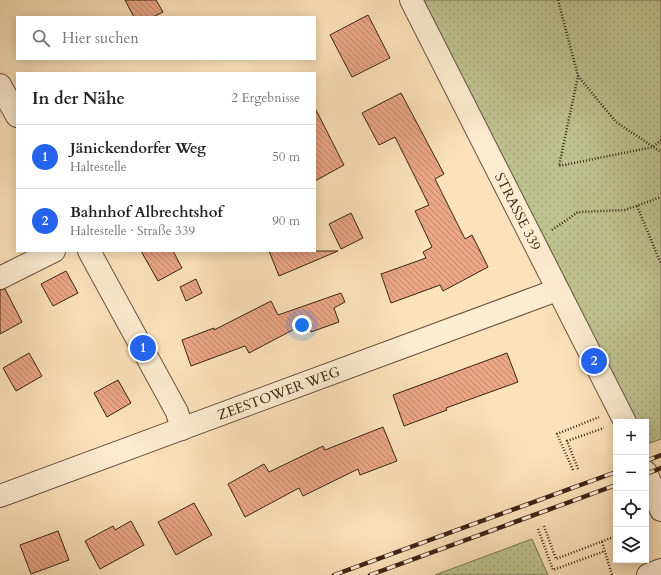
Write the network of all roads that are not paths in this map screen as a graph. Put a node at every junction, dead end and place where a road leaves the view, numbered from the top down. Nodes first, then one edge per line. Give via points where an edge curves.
1 (411, 0) edge
2 (0, 85) edge
3 (16, 114) edge
4 (52, 252) edge
5 (90, 252) edge
6 (0, 278) edge
7 (557, 290) junction
8 (622, 419) edge
9 (182, 429) junction
10 (649, 480) edge
11 (0, 496) edge
12 (661, 510) edge
13 (661, 570) edge
14 (648, 575) edge

1 - 7 street, STRASSE 339
2 - 3 street
4 - 6 street
5 - 9 street via 173,406
7 - 8 street, STRASSE 339
7 - 9 street, ZEESTOWER WEG
9 - 11 street, ZEESTOWER WEG
10 - 12 street
13 - 14 street

